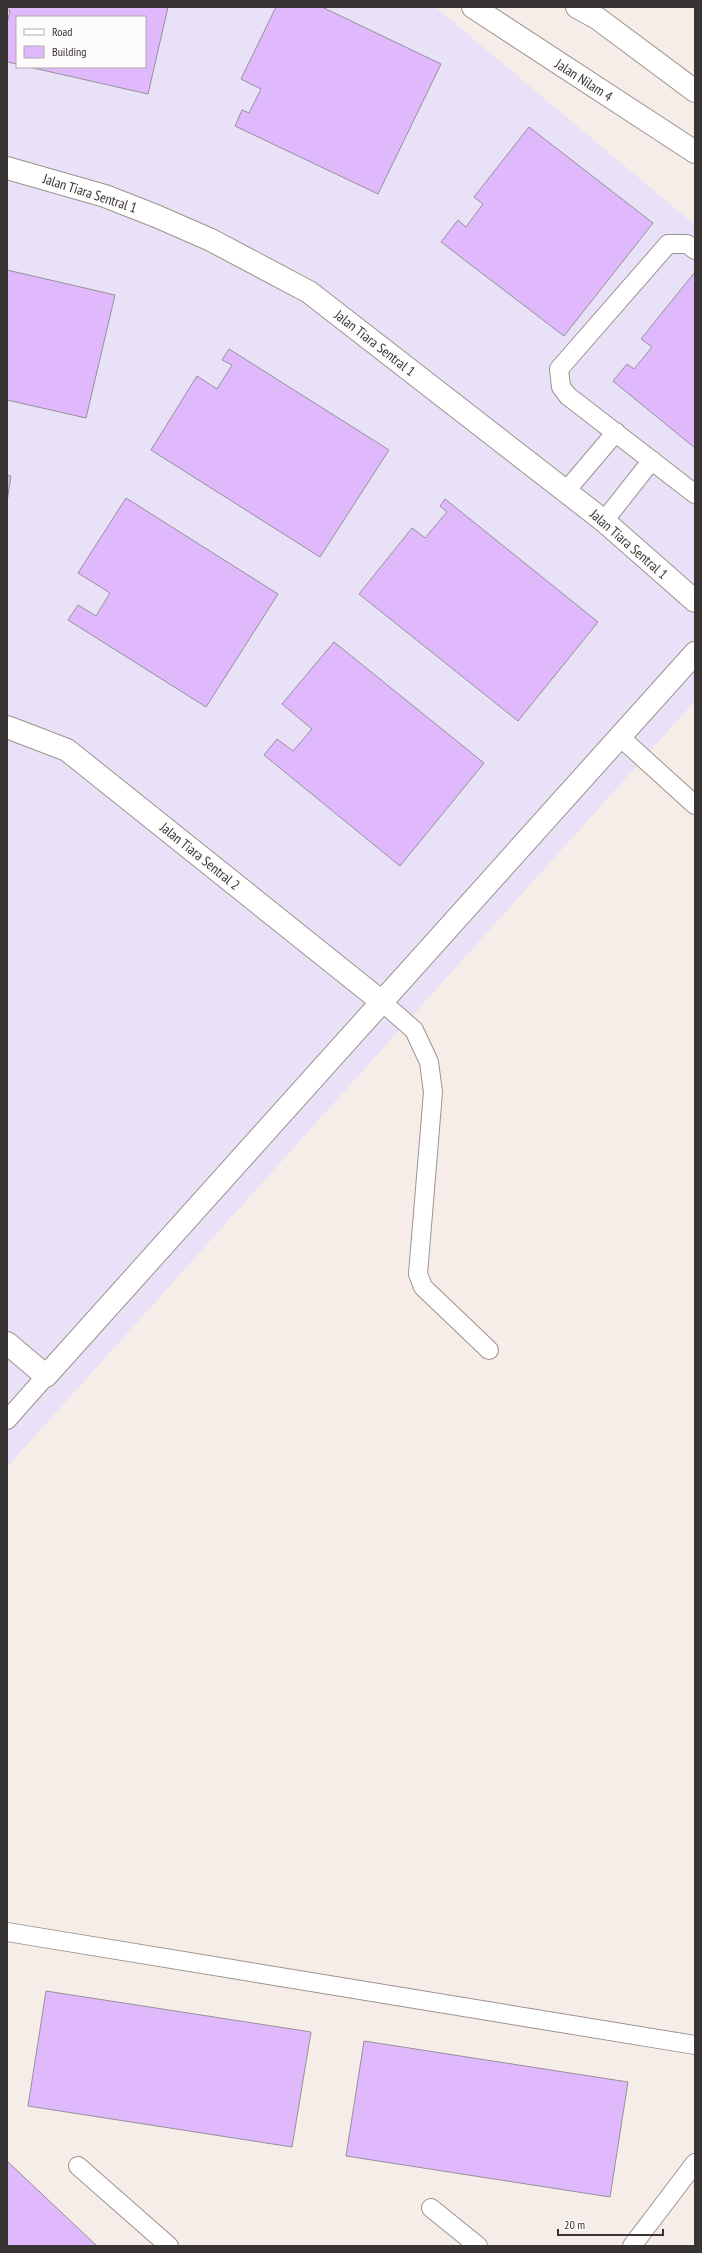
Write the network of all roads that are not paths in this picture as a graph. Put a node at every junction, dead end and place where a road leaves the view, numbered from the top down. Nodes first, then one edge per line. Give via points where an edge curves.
1 (473, 7) edge
2 (577, 7) edge
3 (695, 91) edge
4 (695, 152) edge
5 (7, 168) edge
6 (695, 250) edge
7 (616, 432) junction
8 (652, 460) junction
9 (566, 491) junction
10 (695, 494) edge
11 (604, 521) junction
12 (695, 601) edge
13 (695, 653) edge
14 (7, 727) edge
15 (620, 737) junction
16 (695, 805) edge
17 (382, 1002) junction
18 (7, 1343) edge
19 (489, 1350) dead end
20 (46, 1376) junction
21 (7, 1420) edge
22 (7, 1932) edge
23 (695, 2045) edge
24 (695, 2164) edge
25 (78, 2166) dead end
26 (431, 2208) dead end
27 (169, 2246) edge
28 (478, 2246) edge
29 (632, 2246) edge

1 - 4 street, Jalan Nilam 4
2 - 3 street via 597,18
5 - 9 street, Jalan Tiara Sentral 1 via 105,196 156,216 211,240 309,292
6 - 7 lane via 688,244 668,244 559,369 561,387 568,396
7 - 8 lane
7 - 9 lane
8 - 10 lane
8 - 11 lane
9 - 11 street, Jalan Tiara Sentral 1
11 - 12 street, Jalan Tiara Sentral 1
13 - 15 street
14 - 17 street, Jalan Tiara Sentral 2 via 67,750
15 - 16 lane
15 - 17 street
17 - 19 lane via 414,1030 429,1062 433,1092 419,1281
17 - 20 street
18 - 20 street
20 - 21 lane
22 - 23 lane
24 - 29 lane
25 - 27 lane
26 - 28 lane

